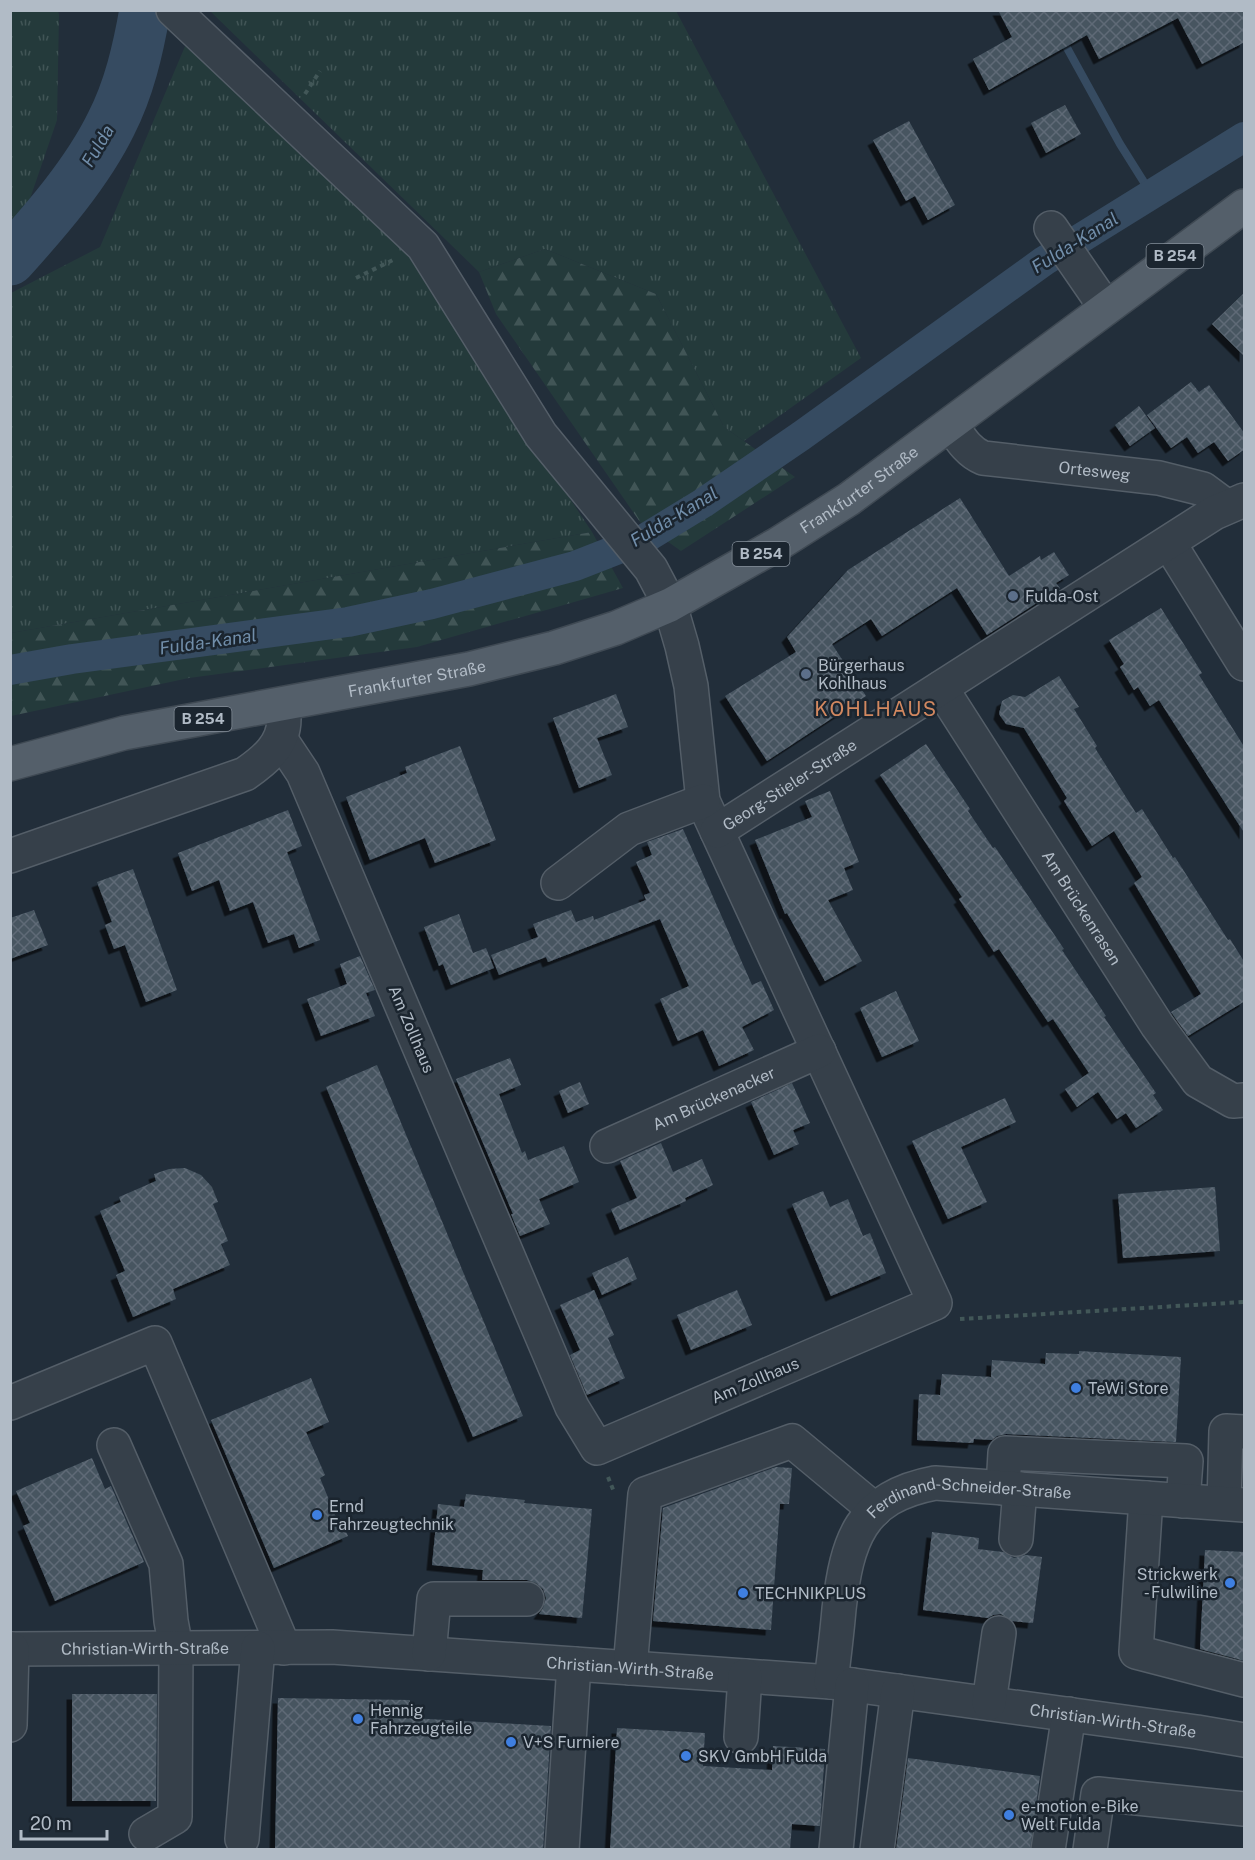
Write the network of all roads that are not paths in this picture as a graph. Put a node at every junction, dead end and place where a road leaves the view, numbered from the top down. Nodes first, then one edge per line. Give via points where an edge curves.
1 (173, 10) edge
2 (1245, 206) edge
3 (1051, 228) dead end
4 (1106, 308) junction
5 (951, 425) junction
6 (1235, 503) edge
7 (1169, 543) junction
8 (670, 605) junction
9 (1245, 664) edge
10 (941, 688) junction
11 (282, 705) junction
12 (281, 740) junction
13 (10, 764) edge
14 (704, 801) junction
15 (717, 831) junction
16 (10, 856) edge
17 (558, 883) dead end
18 (819, 1051) junction
19 (1245, 1100) edge
20 (607, 1146) dead end
21 (10, 1403) edge
22 (1245, 1432) edge
23 (114, 1445) dead end
24 (1011, 1489) junction
25 (1146, 1498) junction
26 (1183, 1501) junction
27 (1234, 1504) edge
28 (874, 1510) junction
29 (1016, 1539) dead end
30 (527, 1599) dead end
31 (999, 1633) dead end
32 (176, 1648) junction
33 (271, 1648) junction
34 (11, 1649) edge
35 (429, 1654) junction
36 (574, 1664) junction
37 (630, 1668) junction
38 (745, 1676) junction
39 (1245, 1680) edge
40 (841, 1683) junction
41 (898, 1691) junction
42 (989, 1703) junction
43 (1069, 1714) junction
44 (10, 1725) edge
45 (741, 1737) dead end
46 (1245, 1740) edge
47 (1245, 1809) edge
48 (147, 1834) dead end
49 (242, 1839) dead end
50 (562, 1850) edge
51 (836, 1850) edge
52 (877, 1850) edge
53 (1048, 1850) edge
54 (1090, 1850) edge

1 - 8 street via 423,246 541,435 650,568
2 - 4 main road, Frankfurter Straße / B 254
3 - 4 street
4 - 5 main road, Frankfurter Straße / B 254
5 - 6 street, Ortesweg via 968,448 983,458 1159,478 1203,489
5 - 8 main road, Frankfurter Straße / B 254 via 849,499
6 - 7 street, Georg-Stieler-Straße
7 - 9 street
7 - 10 street, Georg-Stieler-Straße
8 - 11 main road, Frankfurter Straße / B 254 via 554,648 469,669
8 - 14 street via 691,686
10 - 15 street, Georg-Stieler-Straße
10 - 19 street, Am Brückenrasen via 1157,1025 1198,1081 1233,1101
11 - 12 street
11 - 13 main road, Frankfurter Straße / B 254 via 124,733
12 - 16 street via 264,761 245,774
12 - 18 street, Am Zollhaus via 303,773 572,1407 597,1448 935,1303
14 - 15 street
14 - 17 street via 629,829
15 - 18 street
18 - 20 street, Am Brückenacker
21 - 33 street via 155,1342
22 - 27 street via 1226,1431
23 - 32 street via 166,1564
24 - 25 street, Ferdinand-Schneider-Straße
24 - 26 street via 1005,1453 1186,1461
24 - 28 street, Ferdinand-Schneider-Straße via 935,1483 900,1492
24 - 29 street
25 - 26 street, Ferdinand-Schneider-Straße
25 - 39 street via 1136,1652
26 - 27 street, Ferdinand-Schneider-Straße
28 - 37 street via 792,1441 645,1494
28 - 40 street, Ferdinand-Schneider-Straße via 856,1533 845,1567
30 - 35 street via 434,1599
31 - 42 street
32 - 33 street, Christian-Wirth-Straße
32 - 34 street, Christian-Wirth-Straße
32 - 48 street via 175,1817
33 - 35 street, Christian-Wirth-Straße via 332,1647
33 - 49 street
34 - 44 street, Christian-Wirth-Straße
35 - 36 street, Christian-Wirth-Straße
36 - 37 street, Christian-Wirth-Straße
36 - 50 street
37 - 38 street, Christian-Wirth-Straße
38 - 40 street, Christian-Wirth-Straße
38 - 45 street
40 - 41 street, Christian-Wirth-Straße
40 - 51 street, Ferdinand-Schneider-Straße
41 - 42 street, Christian-Wirth-Straße
41 - 52 street
42 - 43 street, Christian-Wirth-Straße
43 - 46 street, Christian-Wirth-Straße
43 - 53 street
47 - 54 street via 1098,1794

